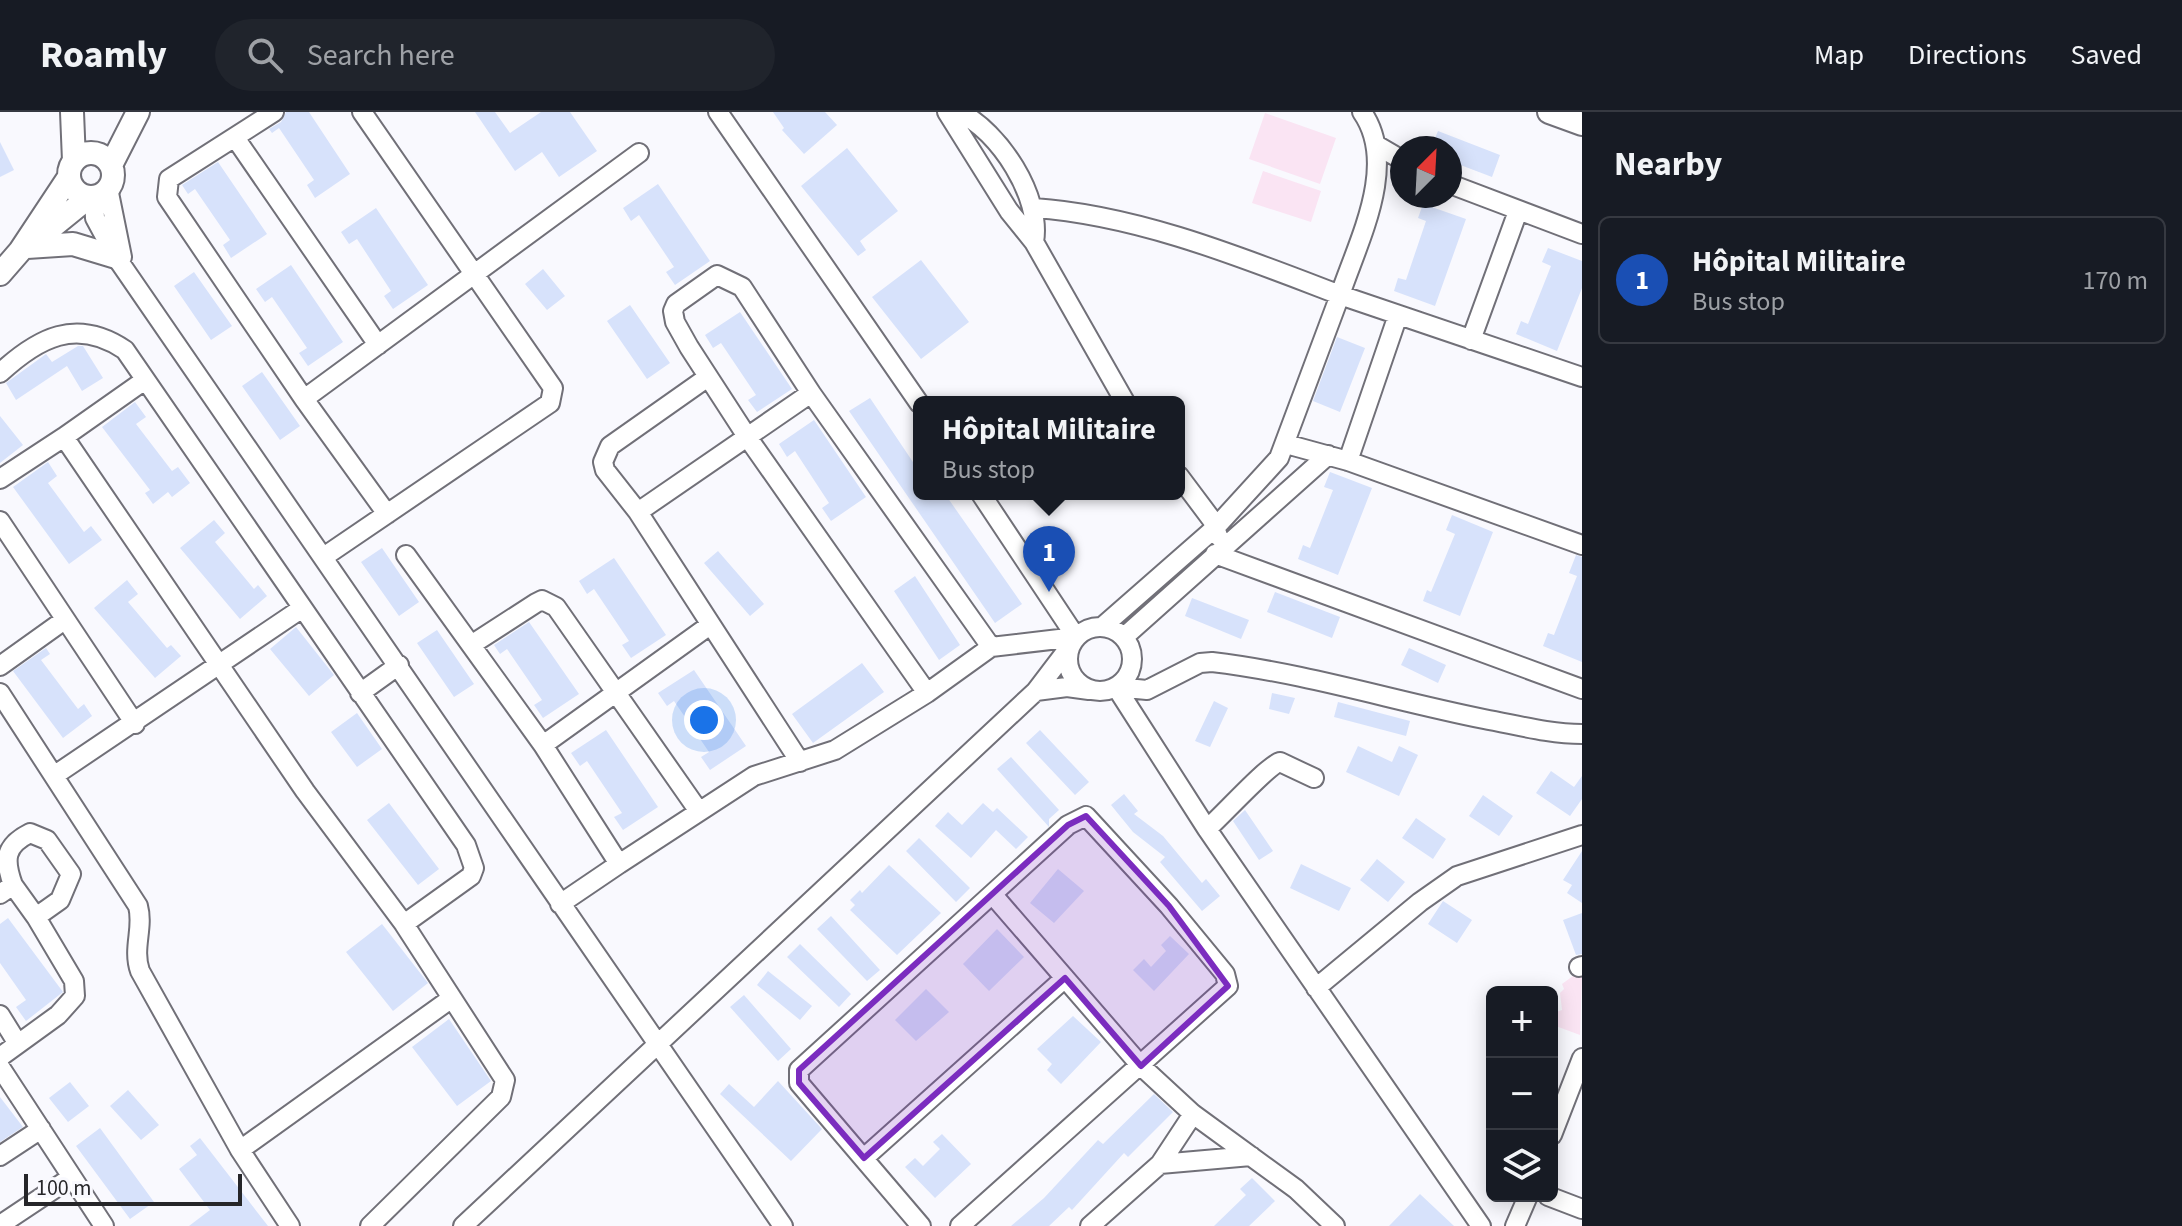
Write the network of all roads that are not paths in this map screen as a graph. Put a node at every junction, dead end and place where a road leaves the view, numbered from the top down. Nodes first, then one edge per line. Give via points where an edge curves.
1 (75, 112) edge
2 (131, 112) edge
3 (138, 112) edge
4 (274, 112) edge
5 (362, 112) edge
6 (718, 112) edge
7 (947, 112) edge
8 (959, 112) edge
9 (1362, 112) edge
10 (1549, 112) edge
11 (1582, 124) edge
12 (236, 139) junction
13 (1378, 146) junction
14 (639, 153) dead end
15 (1390, 153) edge
16 (88, 162) junction
17 (1462, 189) edge
18 (97, 194) junction
19 (1034, 208) junction
20 (1518, 211) junction
21 (1582, 234) edge
22 (1034, 242) junction
23 (24, 249) junction
24 (120, 260) junction
25 (0, 274) edge
26 (474, 274) junction
27 (1340, 295) junction
28 (1398, 315) junction
29 (1471, 340) junction
30 (378, 345) junction
31 (0, 373) edge
32 (708, 377) junction
33 (1582, 377) edge
34 (145, 380) junction
35 (811, 393) junction
36 (914, 396) edge
37 (1122, 396) edge
38 (304, 399) junction
39 (64, 437) junction
40 (748, 438) junction
41 (1286, 444) junction
42 (1328, 455) junction
43 (1348, 461) junction
44 (0, 479) edge
45 (1185, 485) edge
46 (985, 500) edge
47 (638, 512) junction
48 (387, 514) junction
49 (0, 521) edge
50 (1215, 528) junction
51 (1582, 545) edge
52 (1219, 550) junction
53 (406, 555) dead end
54 (325, 556) junction
55 (301, 609) junction
56 (63, 621) junction
57 (710, 625) junction
58 (1085, 634) junction
59 (1124, 637) junction
60 (471, 645) junction
61 (991, 647) junction
62 (222, 665) junction
63 (399, 665) junction
64 (0, 666) edge
65 (1130, 670) junction
66 (1162, 683) junction
67 (1116, 687) junction
68 (1582, 689) edge
69 (1036, 691) junction
70 (1093, 691) junction
71 (617, 692) junction
72 (0, 693) edge
73 (360, 693) junction
74 (927, 693) junction
75 (135, 724) junction
76 (1582, 734) edge
77 (543, 745) junction
78 (800, 762) junction
79 (55, 775) junction
80 (1314, 778) dead end
81 (698, 810) junction
82 (1207, 829) junction
83 (1582, 835) edge
84 (619, 864) junction
85 (7, 890) edge
86 (993, 895) junction
87 (560, 904) junction
88 (36, 917) junction
89 (404, 924) junction
90 (1065, 978) junction
91 (1316, 988) junction
92 (452, 998) junction
93 (0, 1015) edge
94 (18, 1044) junction
95 (659, 1044) junction
96 (0, 1057) edge
97 (1582, 1058) edge
98 (1141, 1066) junction
99 (0, 1067) edge
100 (1193, 1114) junction
101 (41, 1129) junction
102 (1554, 1130) edge
103 (240, 1150) junction
104 (0, 1156) edge
105 (1251, 1156) junction
106 (864, 1158) junction
107 (1160, 1164) junction
108 (72, 1177) junction
109 (1558, 1200) edge
110 (1525, 1202) edge
111 (1582, 1209) edge
112 (0, 1225) edge
113 (104, 1226) edge
114 (290, 1226) edge
115 (370, 1226) edge
116 (463, 1226) edge
117 (783, 1226) edge
118 (921, 1226) edge
119 (960, 1226) edge
120 (1090, 1226) edge
121 (1335, 1226) edge
122 (1481, 1226) edge
123 (1515, 1226) edge

1 - 16 main road
2 - 16 main road
3 - 16 main road
4 - 12 street
5 - 26 street
6 - 36 street
7 - 22 street
8 - 19 street via 976,120 1000,150 1023,180
9 - 13 street
10 - 11 main road
12 - 30 street
12 - 38 street via 169,179 167,197
13 - 15 street
13 - 27 street via 1376,186
14 - 26 street
16 - 18 main road via 113,177
16 - 18 main road via 73,188
16 - 23 main road
17 - 20 street
18 - 23 main road
18 - 24 street via 95,218
19 - 22 street
19 - 27 street via 1098,215
20 - 21 street
20 - 29 street
22 - 37 street
23 - 24 main road via 73,244
23 - 25 main road
24 - 54 street
26 - 30 street
26 - 48 street via 554,396
27 - 28 street
27 - 41 street
28 - 29 street
28 - 43 street
29 - 33 street
30 - 38 street
31 - 34 street via 31,345 66,334 117,345
32 - 35 street via 673,311 717,275 742,287
32 - 40 street
32 - 47 street via 610,446 605,470
34 - 39 street
34 - 55 street
35 - 40 street
35 - 61 street
38 - 48 street
39 - 44 street
39 - 62 street
40 - 47 street
40 - 74 street
41 - 42 street
41 - 50 street
42 - 43 street
42 - 52 street
43 - 51 street
45 - 50 street
46 - 58 street
47 - 57 street
48 - 54 street
49 - 56 street
50 - 52 street
50 - 58 street
52 - 59 street
52 - 68 street
53 - 60 street
54 - 63 street
55 - 62 street
55 - 73 street
56 - 64 street
56 - 75 street
57 - 71 street
57 - 78 street
58 - 59 street
58 - 61 street
58 - 69 street
58 - 70 street via 1069,669 1078,683
59 - 65 street via 1132,653
60 - 71 street via 536,603 549,602
60 - 77 street
61 - 74 street
62 - 75 street
62 - 89 street via 305,791
63 - 73 street
63 - 87 street
65 - 66 street via 1136,677
65 - 67 street
66 - 67 street via 1147,690
66 - 76 street via 1200,663 1225,664
67 - 70 street
67 - 82 street
69 - 70 street
69 - 95 street
71 - 77 street
71 - 81 street
72 - 79 street
73 - 89 street via 466,845 474,868 471,876
74 - 78 street via 835,750
75 - 79 street
77 - 84 street
78 - 81 street via 754,776
79 - 103 street via 138,906 135,957 140,971
80 - 82 street via 1280,762 1271,764
81 - 84 street
82 - 91 street
83 - 91 street via 1457,876
84 - 87 street
85 - 88 street
85 - 88 street via 12,844 30,833 42,836 71,877 60,900
86 - 90 street
86 - 98 street via 1068,825 1086,816 1169,906 1225,974 1228,986
86 - 106 street via 799,1070 799,1083
87 - 95 street
88 - 94 street via 76,990 70,1005
89 - 92 street
90 - 98 street
90 - 106 street
91 - 122 street
92 - 103 street
92 - 115 street via 505,1080 501,1097
93 - 94 street
94 - 96 street
95 - 116 street
95 - 117 street
97 - 102 street
98 - 100 street
98 - 119 street
99 - 101 street
100 - 105 street
100 - 107 street
101 - 104 street
101 - 108 street
103 - 114 street
105 - 107 street
105 - 121 street
106 - 118 street
107 - 120 street
108 - 112 street
108 - 113 street
109 - 111 street
110 - 123 street

